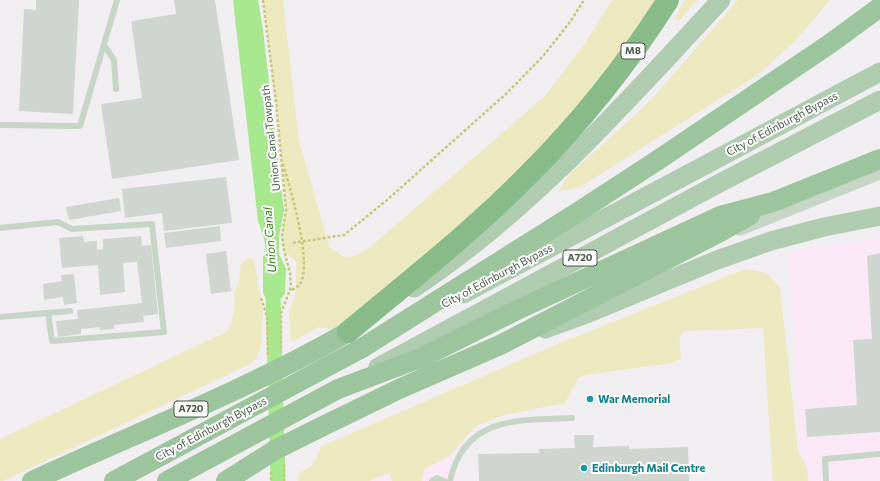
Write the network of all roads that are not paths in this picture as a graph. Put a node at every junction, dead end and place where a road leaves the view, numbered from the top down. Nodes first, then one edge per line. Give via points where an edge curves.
1 (117, 0) edge
2 (668, 0) edge
3 (721, 0) edge
4 (880, 7) edge
5 (104, 45) junction
6 (880, 72) edge
7 (116, 89) dead end
8 (880, 100) edge
9 (0, 125) edge
10 (880, 159) edge
11 (880, 172) edge
12 (773, 202) junction
13 (880, 216) edge
14 (0, 228) edge
15 (689, 248) junction
16 (70, 311) dead end
17 (48, 313) junction
18 (0, 317) edge
19 (348, 332) junction
20 (500, 345) junction
21 (362, 348) junction
22 (338, 389) junction
23 (572, 418) dead end
24 (880, 454) edge
25 (32, 481) edge
26 (114, 481) edge
27 (167, 481) edge
28 (226, 481) edge
29 (432, 481) edge
30 (444, 481) edge
31 (450, 481) edge
32 (826, 481) edge

1 - 5 lane
2 - 19 highway, M8 via 595,101 529,175 434,261
3 - 19 main road, A720 via 594,137 492,231 442,269
4 - 21 highway via 801,64 652,164
5 - 7 lane via 114,60
5 - 9 lane via 80,126
6 - 21 main road, City of Edinburgh Bypass / A720
8 - 22 main road, City of Edinburgh Bypass / A720 via 714,186
10 - 12 highway
11 - 15 street
12 - 15 highway
12 - 22 highway via 720,216 515,310 423,357
13 - 20 main road via 771,241 717,260 589,313
14 - 17 lane via 58,222 72,229 152,224 164,332 52,341
15 - 20 highway
16 - 17 lane
17 - 18 lane
19 - 25 highway, A720 via 266,376
20 - 28 highway via 399,389 275,450
21 - 26 highway, City of Edinburgh Bypass / A720
22 - 27 highway, City of Edinburgh Bypass / A720
23 - 31 lane via 503,423 480,432 464,448 452,469
24 - 32 lane via 825,459
29 - 30 lane via 437,478

